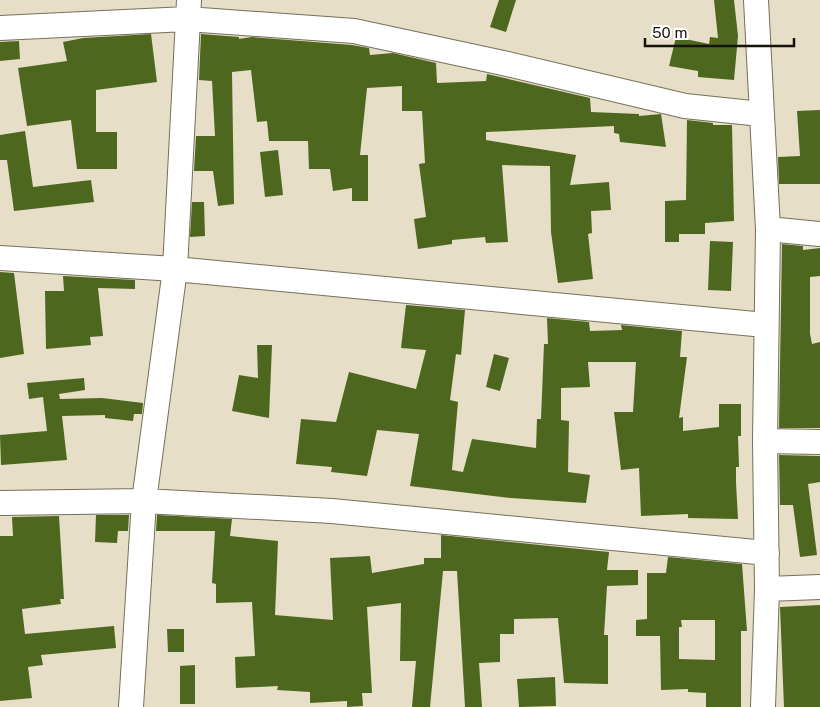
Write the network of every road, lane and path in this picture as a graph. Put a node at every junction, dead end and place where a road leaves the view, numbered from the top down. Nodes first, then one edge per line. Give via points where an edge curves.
1 (756, 0) edge
2 (188, 10) edge
3 (0, 28) edge
4 (761, 114) junction
5 (768, 229) junction
6 (820, 234) edge
7 (0, 258) edge
8 (174, 269) junction
9 (765, 325) junction
10 (765, 441) junction
11 (820, 442) edge
12 (144, 501) junction
13 (0, 503) edge
14 (767, 553) junction
15 (820, 587) edge
16 (767, 589) junction
17 (131, 707) edge
18 (763, 707) edge

1 - 4 street
2 - 3 street
2 - 4 street via 354,31 685,106
2 - 8 street
4 - 5 street
5 - 6 street
5 - 9 street
7 - 8 street
8 - 9 street
8 - 12 street
9 - 10 street
10 - 11 street
10 - 14 street
12 - 13 street
12 - 14 street via 332,511
12 - 17 street
14 - 16 street
15 - 16 street
16 - 18 street

